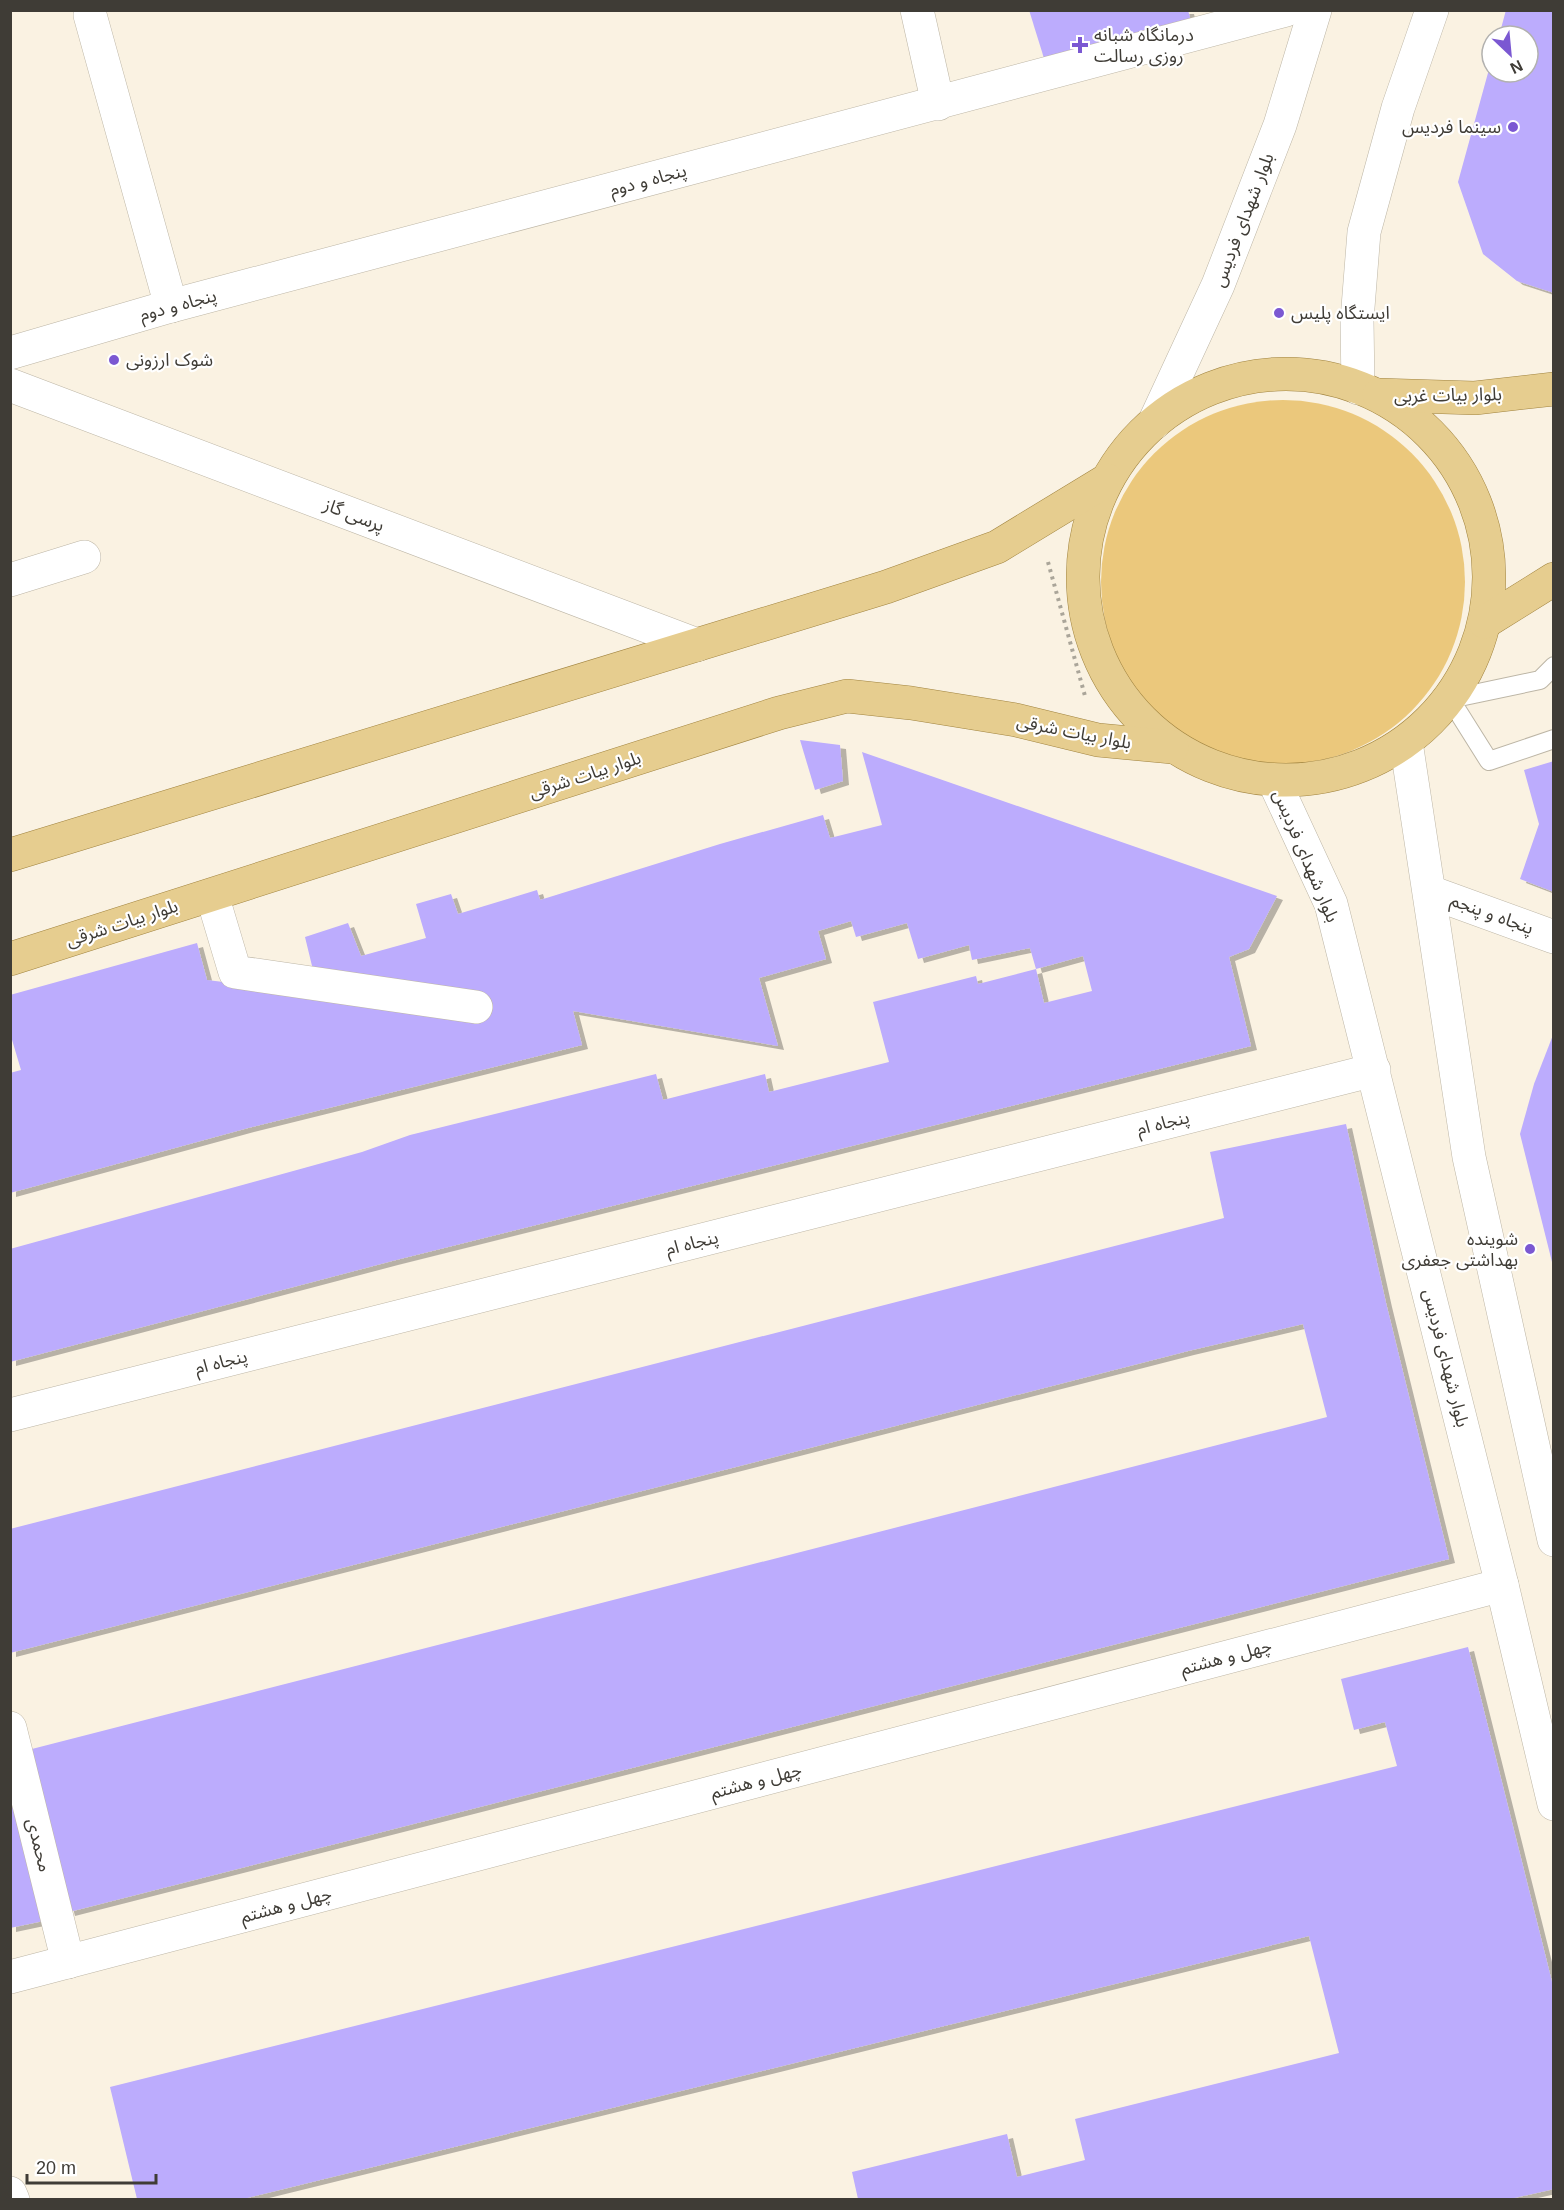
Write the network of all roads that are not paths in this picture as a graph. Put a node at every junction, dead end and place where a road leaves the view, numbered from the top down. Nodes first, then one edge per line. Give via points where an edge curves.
1 (917, 10) edge
2 (1286, 10) edge
3 (1315, 10) edge
4 (1432, 10) edge
5 (90, 15) dead end
6 (938, 104) junction
7 (171, 306) junction
8 (10, 353) edge
9 (10, 386) edge
10 (1554, 389) edge
11 (1369, 392) junction
12 (1154, 423) junction
13 (1107, 480) junction
14 (84, 557) dead end
15 (1554, 579) edge
16 (10, 580) edge
17 (1485, 622) junction
18 (698, 645) junction
19 (1554, 666) edge
20 (1450, 699) junction
21 (1554, 739) edge
22 (1406, 742) junction
23 (1172, 747) junction
24 (1274, 781) junction
25 (10, 855) edge
26 (1430, 892) junction
27 (212, 895) junction
28 (1554, 937) edge
29 (10, 959) edge
30 (476, 1007) dead end
31 (1374, 1070) junction
32 (10, 1415) edge
33 (1554, 1540) edge
34 (1502, 1585) junction
35 (10, 1728) edge
36 (1554, 1804) edge
37 (68, 1962) junction
38 (10, 1977) edge
39 (10, 2193) edge
40 (13, 2199) edge

1 - 6 street
2 - 6 street, پنجاه و دوم
3 - 12 street, بلوار شهدای فردیس via 1280,125 1218,285
4 - 11 street via 1398,108 1364,232 1358,320
5 - 7 street
6 - 7 street, پنجاه و دوم
7 - 8 street, پنجاه و دوم
9 - 18 street, پرسی گاز
10 - 11 main road, بلوار بیات غربی via 1475,398
11 - 12 main road via 1334,379 1287,374 1239,380 1194,396
11 - 17 main road via 1424,426 1458,467 1481,516 1490,569
12 - 13 main road via 1128,449
13 - 18 main road via 997,547 886,587
13 - 23 main road via 1086,536 1083,597 1094,643 1097,655 1128,706
14 - 16 street
15 - 17 main road
17 - 20 main road via 1472,662
18 - 25 main road
19 - 20 lane via 1540,680
20 - 21 lane via 1489,761
20 - 22 main road
22 - 24 main road via 1344,773
22 - 26 street
23 - 24 main road via 1221,771
23 - 27 main road, بلوار بیات شرقی via 1098,740 1016,720 846,696
24 - 31 street, بلوار شهدای فردیس via 1331,904
26 - 28 street, پنجاه و پنجم
26 - 33 street via 1469,1157
27 - 29 main road, بلوار بیات شرقی
27 - 30 street via 235,972
31 - 32 street, پنجاه ام
31 - 34 street, بلوار شهدای فردیس
34 - 36 street, بلوار شهدای فردیس
34 - 37 street, چهل و هشتم
35 - 37 street, محمدی
37 - 38 street, چهل و هشتم
39 - 40 street

